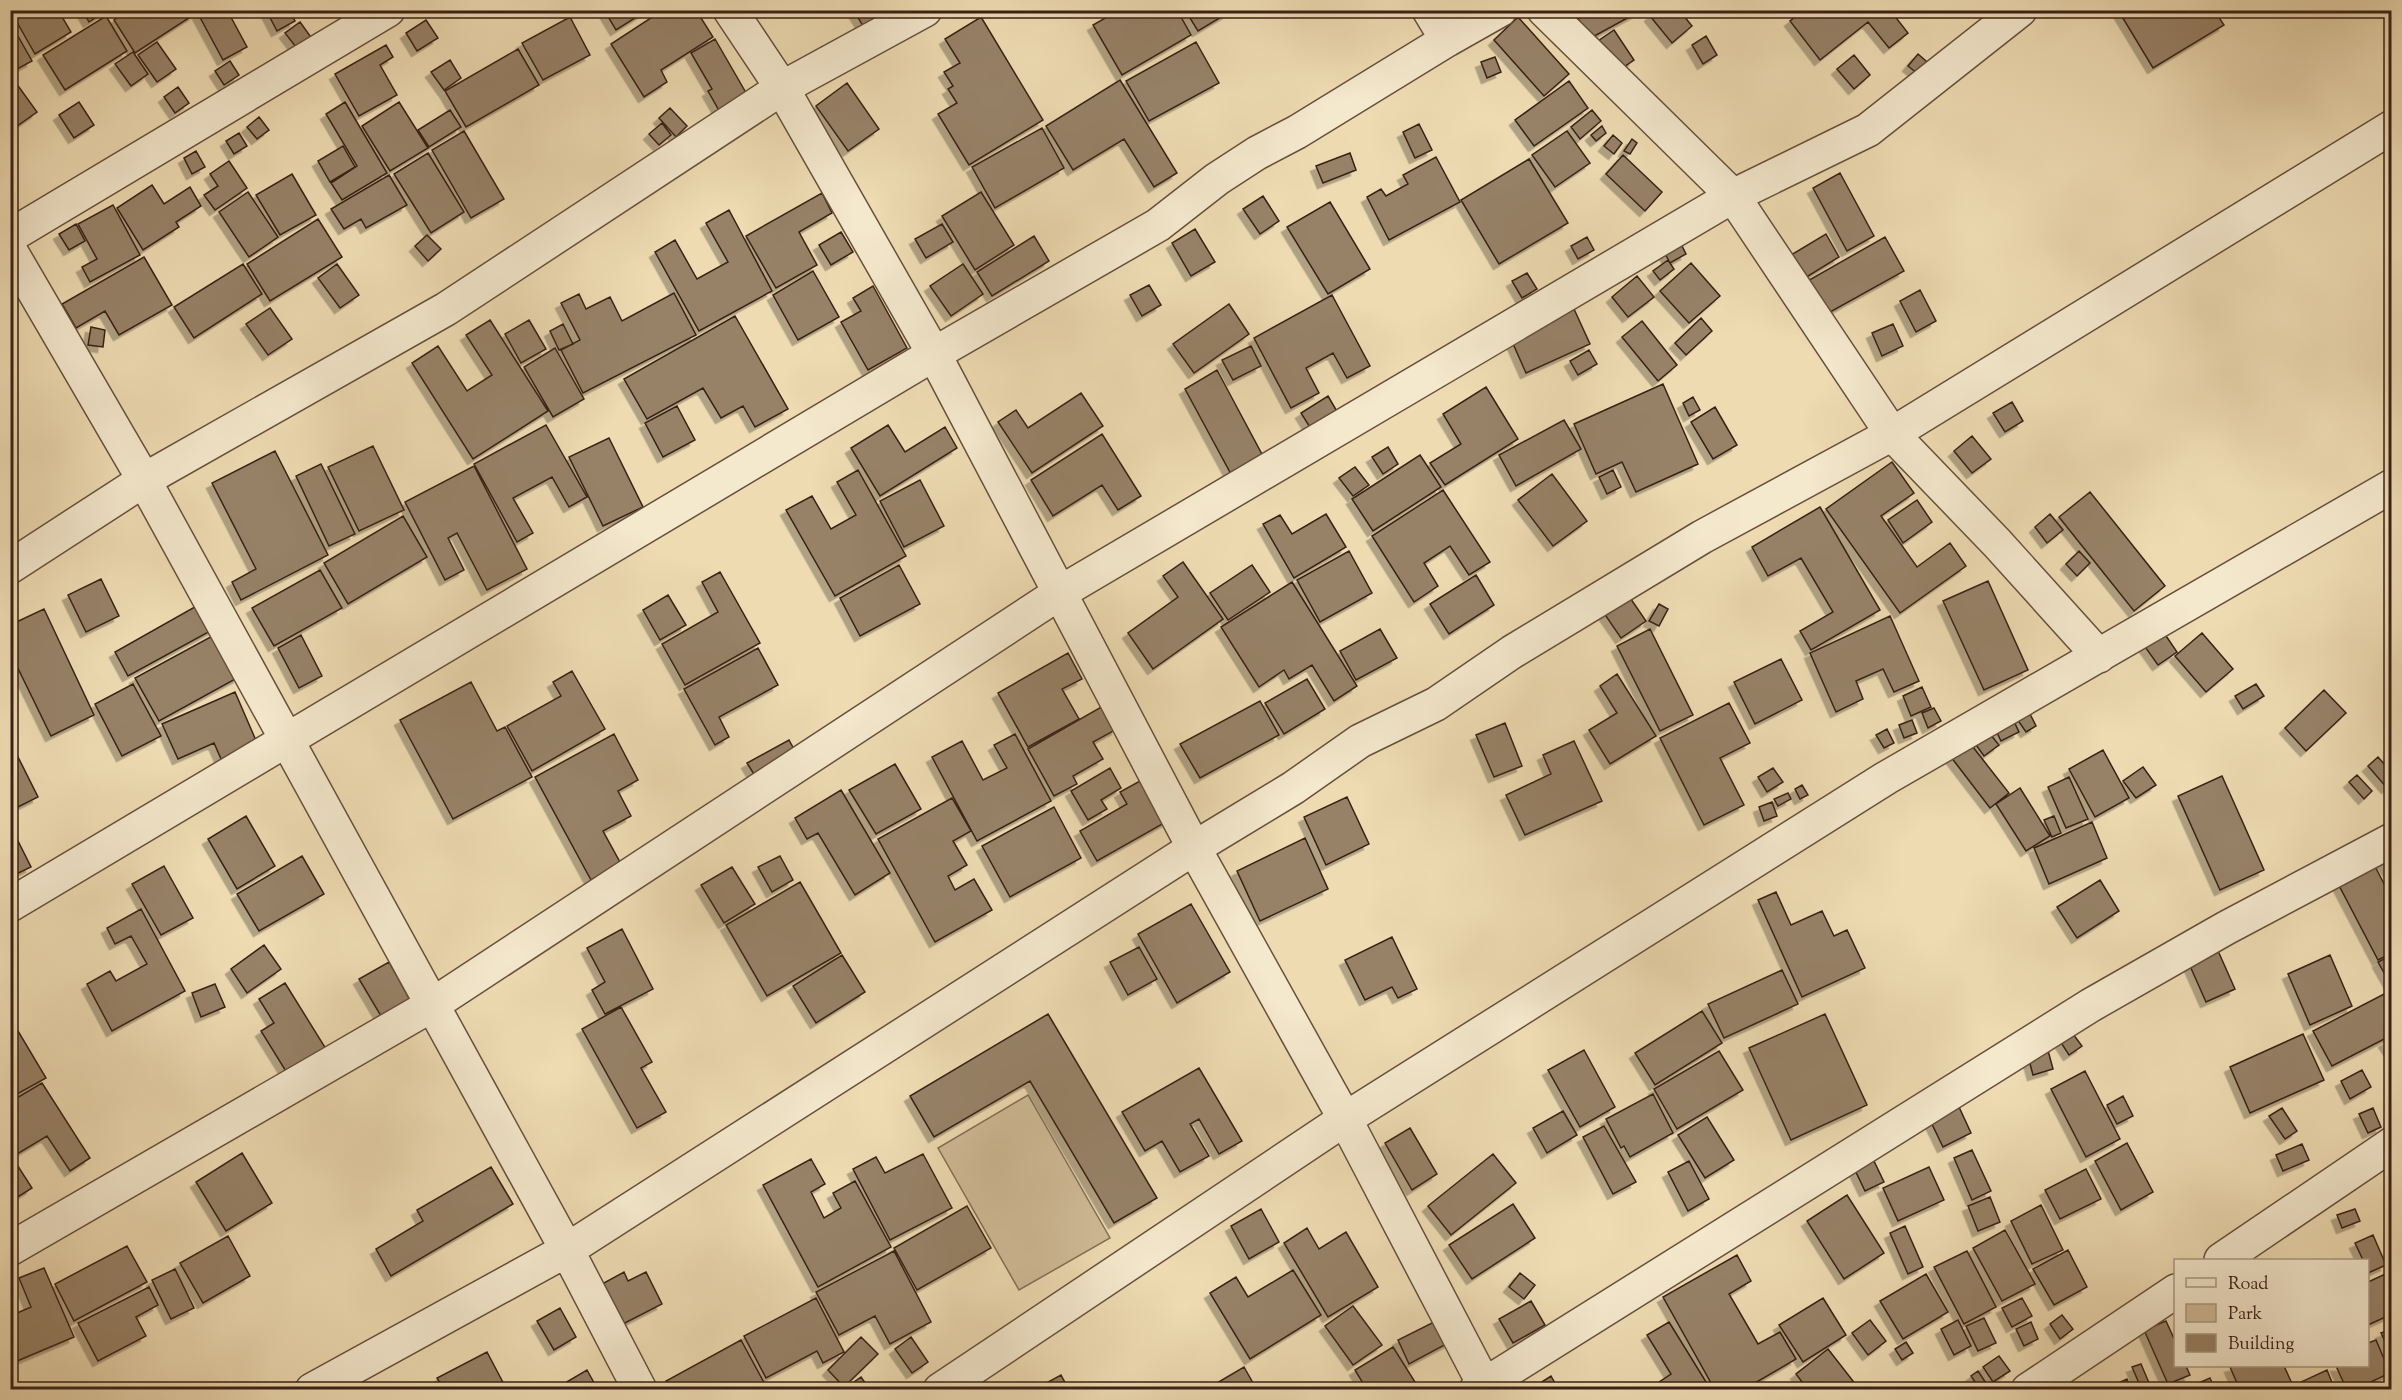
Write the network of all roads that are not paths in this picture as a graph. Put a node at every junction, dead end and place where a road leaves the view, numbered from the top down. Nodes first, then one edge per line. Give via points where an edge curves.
1 (388, 10) edge
2 (730, 10) edge
3 (925, 10) edge
4 (1429, 10) edge
5 (1500, 10) edge
6 (1544, 10) edge
7 (2020, 10) edge
8 (1447, 39) junction
9 (782, 88) junction
10 (2391, 127) edge
11 (1733, 196) junction
12 (10, 236) edge
13 (10, 250) edge
14 (934, 354) junction
15 (1892, 434) junction
16 (144, 480) junction
17 (2391, 486) edge
18 (10, 567) edge
19 (1060, 592) junction
20 (2099, 656) junction
21 (286, 740) junction
22 (2391, 840) edge
23 (1194, 848) junction
24 (10, 905) edge
25 (432, 1005) junction
26 (1345, 1119) junction
27 (2391, 1144) edge
28 (10, 1249) edge
29 (567, 1250) junction
30 (2222, 1259) edge
31 (2174, 1292) edge
32 (1482, 1388) edge
33 (312, 1389) edge
34 (640, 1389) edge
35 (940, 1389) edge
36 (2028, 1389) edge

1 - 12 street
2 - 9 street
3 - 9 street
4 - 8 street
5 - 8 street
6 - 11 street
7 - 11 street via 1868,130
8 - 14 street via 1338,108 1257,153 1158,225
9 - 14 street
9 - 16 street via 446,309
10 - 15 street
11 - 15 street
11 - 19 street
13 - 16 street
14 - 19 street
14 - 21 street
15 - 20 street
15 - 23 street via 1702,537 1512,652 1436,704 1359,741 1293,788
16 - 18 street
16 - 21 street
17 - 20 street
19 - 23 street
19 - 25 street
20 - 26 street via 1887,778
21 - 24 street
21 - 25 street
22 - 32 street via 2091,1005
23 - 26 street
23 - 29 street
25 - 28 street
25 - 29 street
26 - 32 street
26 - 35 street
27 - 30 street
29 - 33 street
29 - 34 street
31 - 36 street

